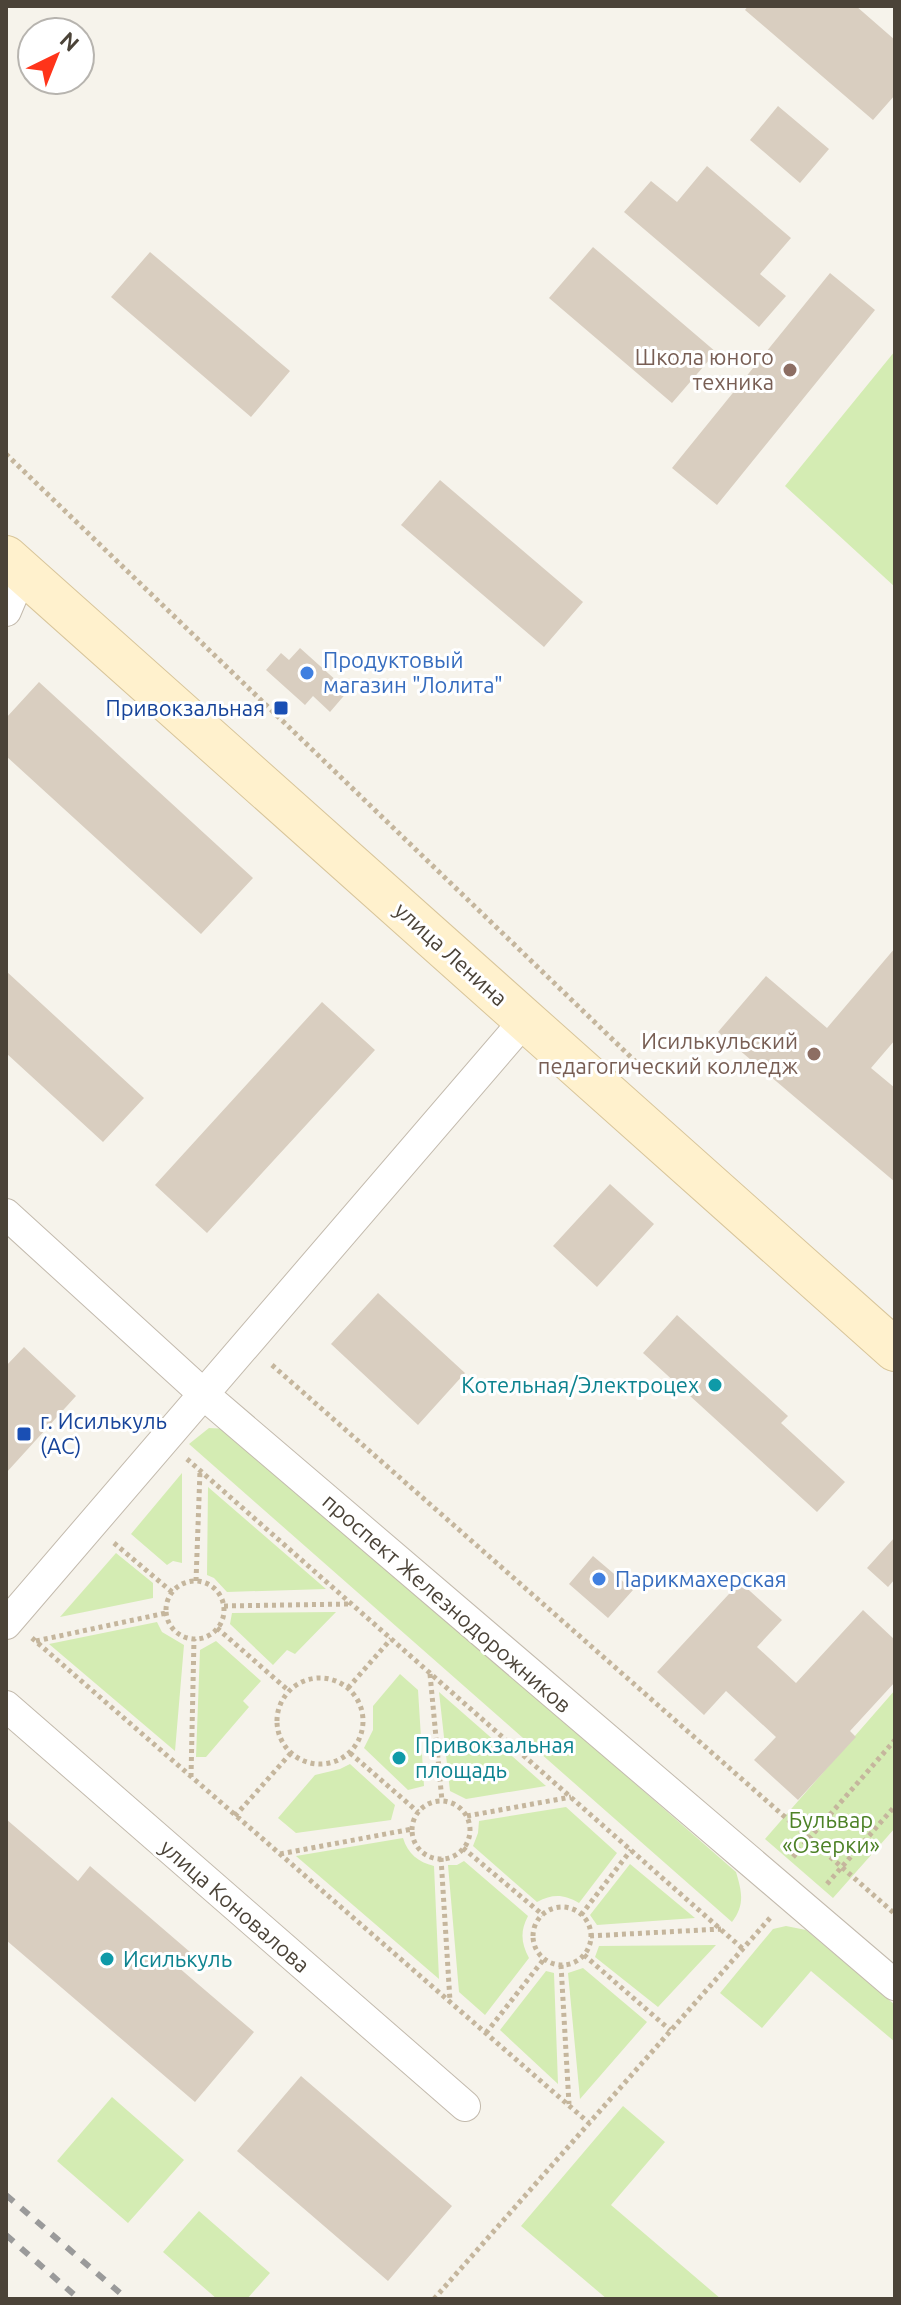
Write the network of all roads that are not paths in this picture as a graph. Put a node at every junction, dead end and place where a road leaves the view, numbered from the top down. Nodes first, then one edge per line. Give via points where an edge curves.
1 (14, 565) edge
2 (6, 611) edge
3 (525, 1020) junction
4 (6, 1214) edge
5 (895, 1350) edge
6 (204, 1394) junction
7 (8, 1622) edge
8 (6, 1706) edge
9 (895, 1985) edge
10 (465, 2106) dead end

1 - 2 street
1 - 3 street, улица Ленина
3 - 5 street, улица Ленина
3 - 6 street
4 - 6 street, проспект Железнодорожников
6 - 7 street
6 - 9 street, проспект Железнодорожников
8 - 10 street, улица Коновалова

